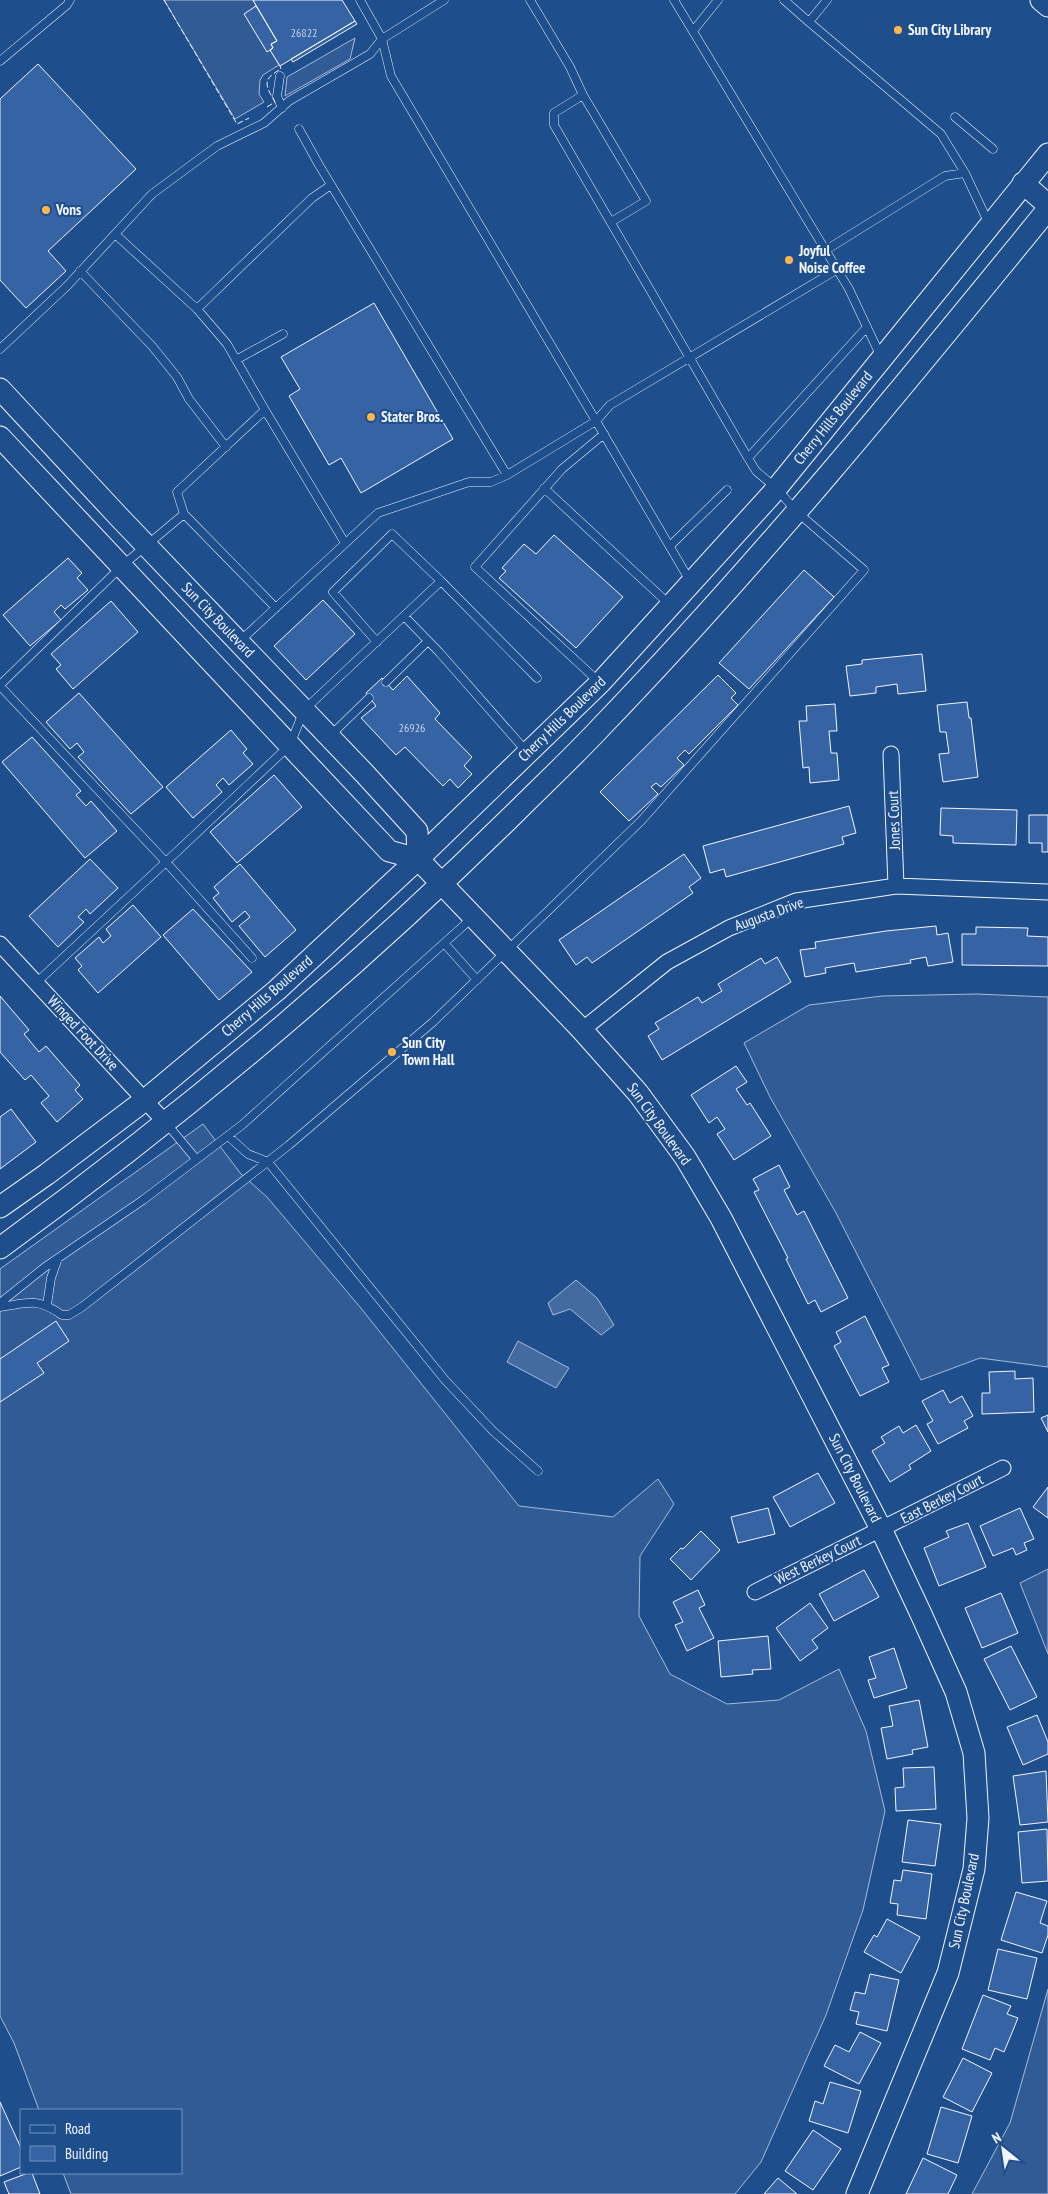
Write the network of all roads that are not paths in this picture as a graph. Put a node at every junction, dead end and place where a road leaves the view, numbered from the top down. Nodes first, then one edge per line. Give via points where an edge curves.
1 (70, 0) edge
2 (360, 0) edge
3 (444, 0) edge
4 (530, 0) edge
5 (674, 0) edge
6 (718, 0) edge
7 (784, 0) edge
8 (827, 0) edge
9 (1041, 0) edge
10 (1048, 6) edge
11 (809, 22) junction
12 (693, 32) junction
13 (382, 39) junction
14 (0, 61) edge
15 (280, 76) dead end
16 (583, 96) junction
17 (282, 108) junction
18 (954, 118) dead end
19 (300, 129) dead end
20 (993, 150) dead end
21 (1048, 154) edge
22 (965, 173) junction
23 (1022, 183) junction
24 (330, 185) junction
25 (1048, 207) edge
26 (611, 222) junction
27 (989, 224) junction
28 (114, 234) junction
29 (826, 250) junction
30 (838, 269) junction
31 (80, 271) junction
32 (197, 309) junction
33 (867, 327) junction
34 (283, 334) dead end
35 (0, 349) edge
36 (689, 357) junction
37 (882, 358) junction
38 (236, 360) junction
39 (0, 389) edge
40 (265, 410) junction
41 (596, 421) junction
42 (604, 434) junction
43 (0, 437) edge
44 (226, 447) junction
45 (748, 458) junction
46 (507, 475) junction
47 (544, 488) junction
48 (776, 488) junction
49 (727, 490) dead end
50 (798, 512) junction
51 (184, 514) junction
52 (346, 543) junction
53 (146, 545) junction
54 (670, 546) junction
55 (123, 566) junction
56 (441, 581) junction
57 (691, 582) junction
58 (671, 605) junction
59 (276, 608) junction
60 (404, 616) junction
61 (428, 641) junction
62 (239, 642) junction
63 (377, 642) junction
64 (537, 678) dead end
65 (386, 682) dead end
66 (600, 683) junction
67 (0, 685) edge
68 (369, 698) dead end
69 (304, 710) junction
70 (329, 737) junction
71 (290, 745) junction
72 (528, 753) junction
73 (891, 754) dead end
74 (418, 859) junction
75 (166, 862) junction
76 (442, 884) junction
77 (896, 886) junction
78 (1048, 892) edge
79 (474, 917) junction
80 (444, 943) junction
81 (0, 944) edge
82 (507, 951) junction
83 (252, 958) dead end
84 (477, 980) junction
85 (36, 983) junction
86 (582, 1030) junction
87 (145, 1100) junction
88 (166, 1123) junction
89 (228, 1136) junction
90 (196, 1159) junction
91 (268, 1162) junction
92 (0, 1207) edge
93 (0, 1248) edge
94 (58, 1258) junction
95 (0, 1303) edge
96 (47, 1304) junction
97 (0, 1307) edge
98 (1003, 1468) dead end
99 (538, 1471) dead end
100 (881, 1529) junction
101 (755, 1592) dead end
102 (857, 2194) edge

1 - 14 lane
2 - 13 lane
3 - 13 lane
4 - 16 lane via 570,67
5 - 12 lane
6 - 12 lane
7 - 11 lane
8 - 11 lane
9 - 10 street
11 - 22 lane via 941,134
12 - 29 lane
13 - 17 lane via 370,54
13 - 41 lane via 391,76
15 - 17 lane via 277,96
16 - 26 lane via 554,112 554,125
16 - 26 lane via 646,201
17 - 28 lane via 264,122 217,146 152,194
18 - 20 lane
19 - 24 lane
21 - 23 street, Cherry Hills Boulevard
22 - 27 lane
22 - 29 lane via 945,176
23 - 25 street
23 - 27 street, Cherry Hills Boulevard
24 - 32 lane via 312,198
24 - 46 lane
25 - 50 street, Cherry Hills Boulevard
26 - 36 lane
27 - 37 street, Cherry Hills Boulevard
28 - 31 lane
28 - 32 lane
29 - 30 lane
30 - 33 lane
30 - 36 lane
31 - 35 lane
31 - 44 lane via 152,346
32 - 38 lane via 227,344
33 - 37 lane
33 - 45 lane
34 - 38 lane
36 - 41 lane via 610,405
36 - 45 lane
37 - 48 street, Cherry Hills Boulevard
38 - 40 lane
39 - 53 street, Sun City Boulevard
40 - 44 lane
40 - 52 lane
41 - 42 lane
41 - 46 lane
42 - 47 lane
42 - 54 lane
43 - 55 street
44 - 51 lane via 177,492
45 - 48 lane via 756,471
46 - 52 lane via 491,482 469,482 378,513
47 - 58 lane
47 - 66 lane via 475,567
48 - 50 lane
48 - 57 street, Cherry Hills Boulevard
49 - 54 lane
50 - 76 street, Cherry Hills Boulevard via 600,729
50 - 82 lane via 864,570 641,821
51 - 53 lane
51 - 59 lane
52 - 59 lane
53 - 55 lane
53 - 62 street, Sun City Boulevard
54 - 57 lane
55 - 67 lane
55 - 71 street
56 - 60 lane
56 - 63 lane via 392,534 332,592
56 - 64 lane
57 - 58 street, Cherry Hills Boulevard
58 - 66 street, Cherry Hills Boulevard
59 - 62 lane
60 - 61 lane
60 - 63 lane
61 - 65 lane
61 - 72 lane
62 - 69 street, Sun City Boulevard
63 - 69 lane
66 - 72 street, Cherry Hills Boulevard
67 - 75 lane
68 - 70 lane
69 - 70 street, Sun City Boulevard
69 - 71 lane
70 - 74 street, Sun City Boulevard via 417,831
71 - 74 street via 389,851
71 - 75 lane
72 - 74 street, Cherry Hills Boulevard
73 - 77 street, Jones Court
74 - 76 street, Sun City Boulevard
74 - 87 street, Cherry Hills Boulevard via 277,990
75 - 83 lane
75 - 85 lane
76 - 79 street, Sun City Boulevard
76 - 88 street, Cherry Hills Boulevard via 341,977
77 - 78 street, Augusta Drive
77 - 86 street, Augusta Drive via 796,901 729,928 667,962
79 - 80 lane
79 - 82 street, Sun City Boulevard
80 - 84 lane
80 - 89 lane
81 - 85 street, Winged Foot Drive
82 - 84 lane
82 - 86 street, Sun City Boulevard
84 - 91 lane via 433,1022
85 - 87 street, Winged Foot Drive
86 - 100 street, Sun City Boulevard via 638,1093 684,1157 721,1218
87 - 88 street, Winged Foot Drive
87 - 92 street, Cherry Hills Boulevard
88 - 90 lane
88 - 93 street, Cherry Hills Boulevard
89 - 90 lane
89 - 91 lane via 248,1154
90 - 94 lane
91 - 96 lane via 82,1307 69,1315 62,1315
91 - 99 lane via 445,1380 493,1431
94 - 95 lane
94 - 96 lane via 50,1278
96 - 97 lane via 35,1302
98 - 100 street, East Berkey Court
100 - 101 street, West Berkey Court
100 - 102 street, Sun City Boulevard via 956,1692 974,1753 978,1818 974,1869 948,1973

